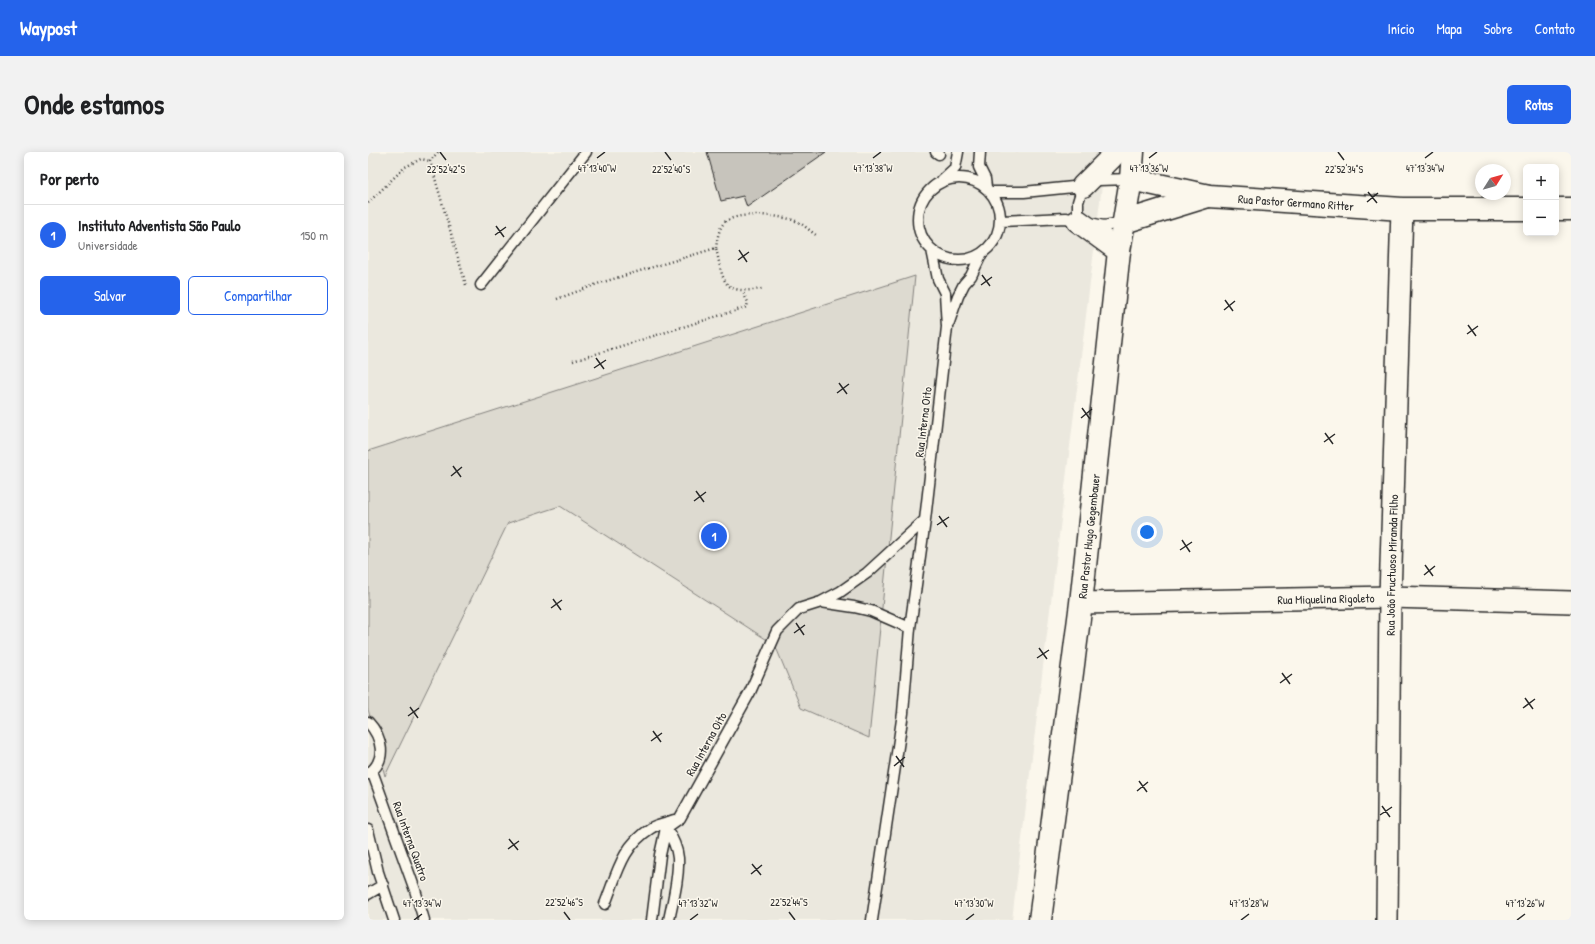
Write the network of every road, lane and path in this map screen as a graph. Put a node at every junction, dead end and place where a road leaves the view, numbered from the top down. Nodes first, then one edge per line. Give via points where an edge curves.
1 (438, 152) edge
2 (586, 152) edge
3 (958, 152) edge
4 (980, 152) edge
5 (1116, 152) edge
6 (1133, 152) edge
7 (430, 161) junction
8 (1131, 179) junction
9 (938, 183) junction
10 (1083, 186) junction
11 (989, 190) junction
12 (1209, 196) junction
13 (368, 203) edge
14 (1402, 209) junction
15 (1523, 209) edge
16 (1559, 209) edge
17 (1571, 209) edge
18 (1001, 221) junction
19 (1078, 221) junction
20 (1124, 222) junction
21 (816, 235) dead end
22 (716, 248) junction
23 (932, 250) junction
24 (1119, 251) junction
25 (981, 255) junction
26 (481, 286) dead end
27 (762, 289) dead end
28 (467, 290) dead end
29 (742, 291) junction
30 (557, 298) dead end
31 (947, 328) junction
32 (573, 360) dead end
33 (924, 520) junction
34 (1390, 597) junction
35 (821, 602) junction
36 (1081, 602) junction
37 (1571, 602) edge
38 (910, 628) junction
39 (368, 722) edge
40 (370, 773) edge
41 (680, 818) junction
42 (666, 828) junction
43 (368, 830) edge
44 (373, 871) edge
45 (383, 885) junction
46 (368, 894) edge
47 (605, 904) dead end
48 (394, 920) edge
49 (424, 920) edge
50 (652, 920) edge
51 (669, 920) edge
52 (872, 920) edge
53 (1040, 920) edge
54 (1387, 920) edge

1 - 7 path
2 - 26 lane
3 - 9 lane via 955,168
4 - 11 lane via 979,167
5 - 10 main road
6 - 8 main road, Rua Pastor Hugo Gegembauer
7 - 13 path via 421,159 405,167
7 - 28 path
8 - 10 lane, Rua Pastor Germano Ritter via 1098,180
8 - 12 main road, Rua Pastor Germano Ritter
8 - 20 main road, Rua Pastor Hugo Gegembauer
9 - 11 lane, Rua Pastor Germano Ritter via 959,177 970,179
9 - 23 lane, Rua Pastor Germano Ritter via 919,205 918,226 924,241
10 - 11 lane, Rua Pastor Germano Ritter via 1024,192
10 - 19 lane via 1078,202
11 - 18 lane via 1000,211
12 - 14 main road, Rua Pastor Germano Ritter
12 - 20 main road, Rua Pastor Germano Ritter
14 - 15 main road, Rua Pastor Germano Ritter
14 - 34 street, Rua João Fructuoso Miranda Filho
16 - 17 main road
18 - 19 lane, Rua Pastor Germano Ritter via 1066,218
18 - 25 lane via 992,246
19 - 20 lane, Rua Pastor Germano Ritter via 1104,226
19 - 24 main road
20 - 24 main road, Rua Pastor Hugo Gegembauer
21 - 22 path via 798,222 783,217 747,216 729,219 723,224
22 - 29 path via 721,271 729,287
22 - 30 path
23 - 25 lane via 943,257 956,260 969,260
23 - 31 lane, Rua Interna Oito via 938,279 945,293
24 - 36 main road, Rua Pastor Hugo Gegembauer
25 - 31 lane, Rua Interna Oito via 958,296
27 - 29 path
29 - 32 path via 748,307
31 - 33 lane, Rua Interna Oito
33 - 35 lane, Rua Interna Oito via 867,573
33 - 38 lane, Rua Interna Oito
34 - 36 street, Rua Miquelina Rigoleto
34 - 37 street, Rua Miquelina Rigoleto
34 - 54 street, Rua João Fructuoso Miranda Filho
35 - 38 lane, Rua Interna Oito via 871,611
35 - 41 lane, Rua Interna Oito via 799,609 776,631 750,692
36 - 53 main road, Rua Pastor Hugo Gegembauer
38 - 52 lane, Rua Interna Oito via 902,713
39 - 40 lane via 377,733 381,744 378,761
40 - 49 lane, Rua Interna Quatro
41 - 42 lane, Rua Interna Oito
41 - 47 lane via 652,827 633,842 625,852
42 - 50 lane
42 - 51 lane via 674,840 678,857
43 - 44 lane
44 - 45 lane
45 - 46 lane
45 - 48 lane

